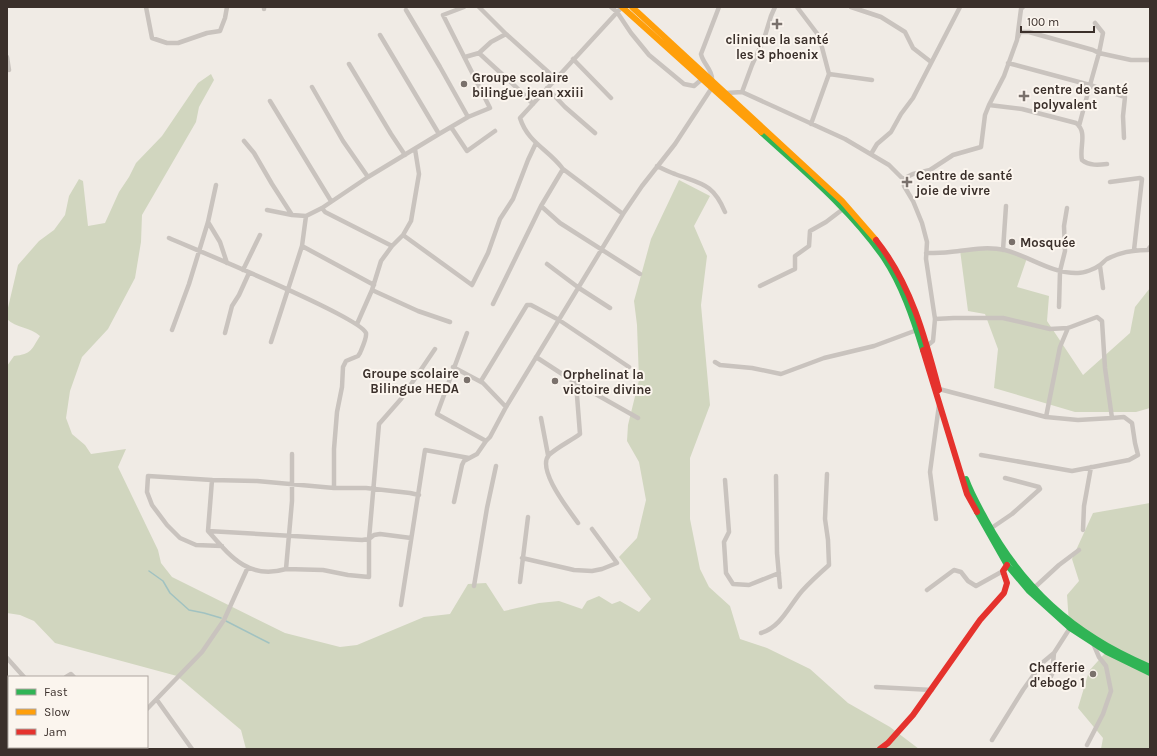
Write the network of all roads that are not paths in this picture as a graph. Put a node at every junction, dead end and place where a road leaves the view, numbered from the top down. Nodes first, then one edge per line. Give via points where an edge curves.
1 (146, 7) edge
2 (227, 7) edge
3 (464, 7) edge
4 (479, 7) edge
5 (611, 7) edge
6 (632, 7) edge
7 (719, 7) edge
8 (775, 7) edge
9 (797, 7) edge
10 (851, 7) edge
11 (960, 7) edge
12 (1023, 7) edge
13 (620, 9) edge
14 (406, 10) dead end
15 (1095, 23) dead end
16 (506, 34) junction
17 (380, 35) dead end
18 (1018, 38) junction
19 (479, 53) junction
20 (1099, 53) junction
21 (7, 57) edge
22 (465, 57) junction
23 (573, 59) junction
24 (1150, 60) edge
25 (931, 62) junction
26 (1008, 63) junction
27 (349, 64) dead end
28 (9, 70) dead end
29 (829, 74) junction
30 (556, 79) junction
31 (702, 79) junction
32 (872, 80) dead end
33 (713, 84) junction
34 (1090, 85) junction
35 (312, 86) dead end
36 (547, 88) junction
37 (742, 92) junction
38 (726, 94) junction
39 (611, 98) dead end
40 (270, 101) dead end
41 (533, 104) junction
42 (989, 105) junction
43 (468, 117) junction
44 (811, 124) junction
45 (1079, 126) junction
46 (451, 127) junction
47 (495, 131) dead end
48 (595, 133) dead end
49 (439, 134) junction
50 (1124, 138) dead end
51 (244, 141) dead end
52 (536, 143) junction
53 (415, 149) junction
54 (871, 154) junction
55 (405, 155) junction
56 (1107, 164) dead end
57 (657, 166) junction
58 (563, 169) junction
59 (368, 177) junction
60 (903, 179) junction
61 (1110, 182) dead end
62 (216, 185) dead end
63 (331, 201) junction
64 (541, 206) junction
65 (1006, 206) dead end
66 (322, 208) junction
67 (1067, 208) dead end
68 (843, 209) junction
69 (267, 210) dead end
70 (725, 212) dead end
71 (623, 214) junction
72 (292, 215) junction
73 (306, 216) junction
74 (208, 222) junction
75 (260, 235) dead end
76 (403, 235) junction
77 (169, 238) dead end
78 (302, 246) junction
79 (392, 246) junction
80 (1150, 247) edge
81 (602, 250) junction
82 (1002, 250) junction
83 (1134, 250) junction
84 (199, 251) junction
85 (926, 253) junction
86 (227, 263) junction
87 (547, 264) dead end
88 (1100, 266) junction
89 (243, 270) junction
90 (1060, 271) junction
91 (250, 273) junction
92 (640, 274) dead end
93 (760, 286) dead end
94 (373, 287) junction
95 (579, 288) junction
96 (1103, 288) dead end
97 (288, 290) junction
98 (493, 304) dead end
99 (610, 308) dead end
100 (1059, 308) dead end
101 (934, 319) junction
102 (559, 320) junction
103 (450, 322) dead end
104 (357, 324) junction
105 (1068, 328) junction
106 (172, 330) dead end
107 (917, 330) junction
108 (467, 332) dead end
109 (225, 333) dead end
110 (271, 342) dead end
111 (927, 346) junction
112 (435, 349) dead end
113 (536, 357) junction
114 (715, 362) dead end
115 (453, 367) junction
116 (629, 367) dead end
117 (481, 381) junction
118 (576, 383) junction
119 (939, 389) junction
120 (939, 403) junction
121 (506, 407) junction
122 (1046, 417) junction
123 (541, 418) dead end
124 (638, 418) dead end
125 (1112, 418) junction
126 (948, 425) junction
127 (486, 441) junction
128 (292, 454) dead end
129 (548, 455) junction
130 (982, 455) dead end
131 (469, 458) junction
132 (496, 466) dead end
133 (1091, 467) junction
134 (827, 474) dead end
135 (776, 476) dead end
136 (1005, 478) dead end
137 (212, 480) junction
138 (725, 480) dead end
139 (292, 485) junction
140 (334, 488) junction
141 (373, 489) junction
142 (419, 495) junction
143 (454, 502) dead end
144 (528, 517) dead end
145 (936, 519) dead end
146 (578, 523) dead end
147 (592, 529) dead end
148 (990, 529) junction
149 (1083, 530) dead end
150 (208, 531) junction
151 (290, 536) junction
152 (411, 538) junction
153 (369, 539) junction
154 (222, 546) junction
155 (1078, 550) dead end
156 (522, 558) junction
157 (1007, 565) junction
158 (248, 567) junction
159 (286, 569) junction
160 (1003, 571) junction
161 (779, 573) junction
162 (520, 582) dead end
163 (474, 586) dead end
164 (780, 587) dead end
165 (1034, 588) junction
166 (927, 590) dead end
167 (401, 605) dead end
168 (1070, 628) junction
169 (761, 633) dead end
170 (1093, 643) junction
171 (1054, 653) junction
172 (7, 658) edge
173 (1150, 667) edge
174 (1150, 673) edge
175 (23, 676) edge
176 (1047, 686) dead end
177 (876, 687) dead end
178 (932, 690) junction
179 (157, 700) junction
180 (148, 708) edge
181 (992, 740) dead end
182 (1088, 746) dead end
183 (192, 749) edge
184 (880, 749) edge

1 - 2 street via 152,38 166,43 178,43 220,31
3 - 22 street via 444,15
4 - 16 street
5 - 13 street
6 - 33 main road
7 - 33 street via 701,54 712,74
8 - 37 street
9 - 29 street via 819,36
10 - 25 street via 881,17 905,32 913,48
11 - 25 street
12 - 18 street
13 - 23 street
13 - 31 main road
13 - 31 street via 631,33 649,55 684,84 694,86
14 - 43 street
15 - 20 street via 1103,33
16 - 19 street via 491,42
16 - 30 street
17 - 49 street
18 - 20 street via 1020,32 1029,32
18 - 26 street
19 - 22 street
19 - 41 street
20 - 24 street via 1132,60
20 - 34 street
21 - 28 street
22 - 43 street via 490,108
23 - 30 street
23 - 39 street
25 - 54 street via 913,98 891,132 877,144
26 - 34 street
26 - 42 street
27 - 55 street
29 - 32 street
29 - 44 street
30 - 36 street
31 - 33 main road
33 - 38 main road
33 - 57 street via 692,119
33 - 68 main road
34 - 45 street
34 - 50 street via 1125,96
35 - 59 street via 343,141
36 - 41 street
36 - 48 street
37 - 38 street
37 - 44 street
38 - 111 main road via 842,201 862,223 900,275
40 - 63 street
41 - 52 street via 520,118 525,132
42 - 45 street via 1022,109 1076,123
42 - 60 street via 980,147 953,155 930,170
43 - 46 street
44 - 54 street
45 - 56 street via 1083,140 1082,160 1093,165
46 - 47 street via 467,151
46 - 49 street
49 - 53 street
51 - 72 street
52 - 58 street via 553,156
52 - 76 street via 513,199 500,219 488,253 472,285
53 - 55 street
53 - 76 street via 419,174 411,220
54 - 60 street via 889,165
55 - 59 street
57 - 70 street via 707,186 716,194
57 - 71 street
58 - 64 street
58 - 71 street
59 - 63 street
60 - 85 street via 922,223 927,242
61 - 83 street via 1142,179
62 - 74 street
63 - 66 street
64 - 81 street via 558,221
64 - 98 street
65 - 82 street
66 - 73 street
66 - 79 street via 325,212
67 - 90 street via 1064,226 1065,251
68 - 93 street via 810,231 809,246 795,256 795,269
68 - 107 main road via 884,258 898,282
69 - 72 street
71 - 81 street
72 - 73 street
73 - 78 street
74 - 84 street
74 - 86 street via 220,242
75 - 89 street
76 - 79 street
77 - 84 street
78 - 94 street
78 - 97 street
79 - 94 street via 381,261
80 - 83 street via 1148,250
81 - 92 street
81 - 95 street
82 - 85 street via 987,248
82 - 90 street
83 - 88 street via 1105,260
84 - 86 street
84 - 106 street
85 - 101 street
86 - 89 street
87 - 95 street
88 - 90 street via 1082,273
88 - 96 street
89 - 91 street
90 - 100 street
91 - 97 street
91 - 109 street via 232,306
94 - 103 street via 418,312
94 - 104 street
95 - 99 street
95 - 102 street
97 - 104 street
97 - 110 street
101 - 105 street via 1003,318 1050,329
101 - 111 street via 933,341
102 - 113 street
102 - 116 street
102 - 117 street via 531,305 527,306
104 - 140 street via 366,335 358,356 346,361 343,366 334,449
105 - 122 street via 1060,347
105 - 125 street via 1097,317 1102,321
107 - 114 street via 874,346 824,358 782,374 720,365
107 - 120 main road
108 - 115 street
111 - 119 main road
112 - 141 street via 401,399 379,424
113 - 118 street
113 - 121 street
115 - 117 street
115 - 127 street via 437,414
117 - 121 street
118 - 124 street
118 - 129 street via 580,434
119 - 122 street
119 - 126 main road
120 - 126 main road
120 - 145 street via 930,472
121 - 127 street
122 - 125 street via 1078,420
123 - 129 street
125 - 133 street via 1124,418 1132,423 1138,455 1129,460
126 - 148 main road via 966,482
126 - 157 main road via 967,494
127 - 131 street via 477,454
128 - 139 street
129 - 146 street via 545,462 548,476
130 - 133 street via 1072,471
131 - 142 street via 425,450
131 - 143 street via 462,465
132 - 163 street
133 - 149 street via 1084,506
134 - 169 street via 825,520 829,565 802,591 777,623
135 - 161 street
136 - 148 street via 1040,489 1012,514
137 - 139 street
137 - 150 street
137 - 154 street via 148,476 147,492 152,505 180,538 196,544
138 - 161 street via 729,532 724,542 726,573 733,584 749,585
139 - 140 street
139 - 151 street
140 - 141 street
141 - 142 street
141 - 153 street
142 - 152 street
144 - 156 street
147 - 156 street via 617,563 602,570 592,571 574,570
148 - 165 main road
150 - 151 street
150 - 154 street
151 - 153 street
151 - 159 street
152 - 153 street via 380,534
152 - 167 street
153 - 159 street via 369,577 323,570
154 - 158 street via 231,556
155 - 165 street
156 - 162 street
157 - 160 main road
157 - 168 main road via 1030,591
158 - 159 street via 254,571
158 - 179 street via 224,620 202,652
160 - 166 street via 976,586 961,572 954,570
160 - 178 main road via 1006,582 1004,593 980,620
161 - 164 street
165 - 173 main road via 1073,624 1089,635 1107,647
168 - 170 main road
168 - 171 street
170 - 174 main road
170 - 182 street via 1106,666 1111,691
171 - 176 street via 1052,674
171 - 181 street via 1042,663
172 - 175 street
177 - 178 street
178 - 184 main road via 913,715
179 - 180 street
179 - 183 street

